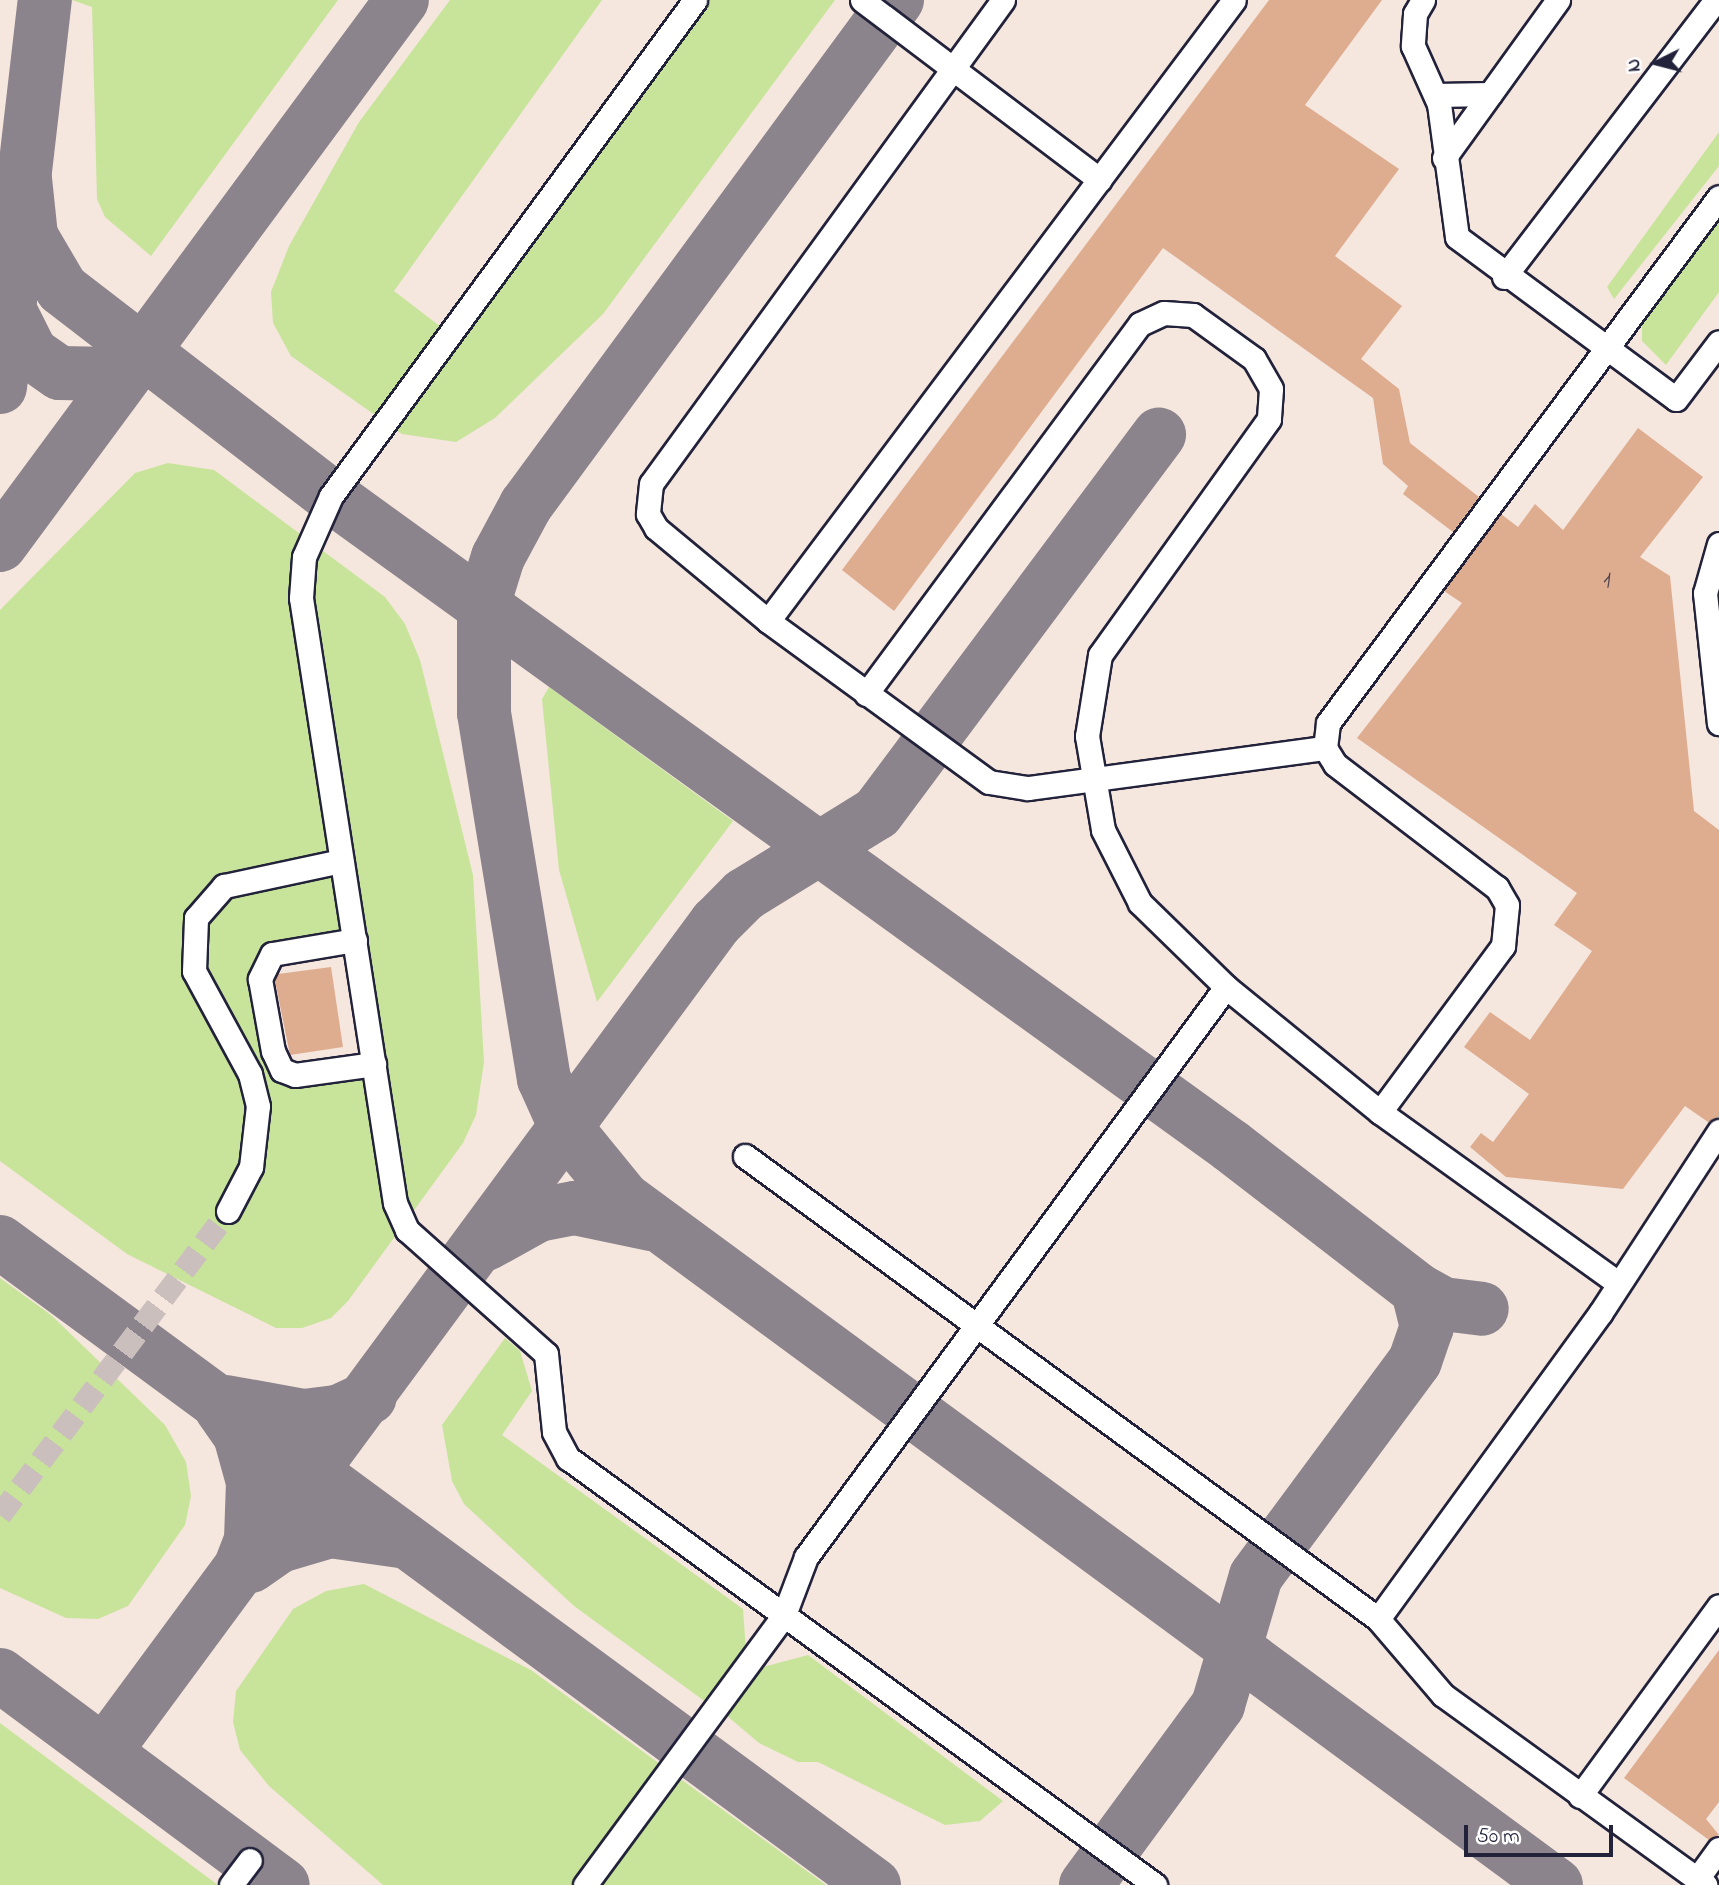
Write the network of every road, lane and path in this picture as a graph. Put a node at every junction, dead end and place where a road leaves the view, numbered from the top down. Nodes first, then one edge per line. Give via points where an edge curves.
1 (695, 0) edge
2 (862, 0) edge
3 (1003, 0) edge
4 (1234, 0) edge
5 (1423, 0) edge
6 (1558, 0) edge
7 (1716, 0) edge
8 (956, 66) junction
9 (1490, 94) junction
10 (1436, 95) junction
11 (1444, 158) junction
12 (1100, 180) junction
13 (1719, 197) edge
14 (1504, 277) junction
15 (1719, 342) edge
16 (1605, 345) junction
17 (1719, 544) edge
18 (1719, 594) edge
19 (768, 621) junction
20 (1719, 637) edge
21 (866, 694) junction
22 (1719, 723) edge
23 (1325, 748) junction
24 (1091, 780) junction
25 (341, 861) junction
26 (355, 940) junction
27 (1227, 987) junction
28 (374, 1064) junction
29 (1380, 1112) junction
30 (1719, 1131) edge
31 (745, 1156) dead end
32 (228, 1211) tunnel mouth
33 (1617, 1282) junction
34 (975, 1324) junction
35 (1719, 1606) edge
36 (784, 1615) junction
37 (1378, 1619) junction
38 (1580, 1796) junction
39 (1719, 1849) edge
40 (250, 1860) dead end
41 (1701, 1882) edge
42 (231, 1885) edge
43 (584, 1885) edge
44 (1155, 1885) edge

1 - 25 street via 314,526 301,598
2 - 8 street
3 - 8 street
4 - 12 street
5 - 10 street via 1415,13 1413,46
6 - 9 street
7 - 14 street
8 - 12 street
8 - 19 street via 648,494 656,528
9 - 10 street
9 - 11 street
10 - 11 street
11 - 14 street via 1453,230
12 - 19 street
13 - 16 street
14 - 16 street
15 - 16 street via 1676,399
16 - 23 street via 1347,691 1328,723
17 - 22 street via 1705,593
18 - 20 street
19 - 21 street
21 - 24 street via 989,782 1028,788
21 - 24 street via 1131,333 1151,317 1193,316 1254,359 1270,389 1269,419 1100,655 1088,713
23 - 24 street
23 - 29 street via 1335,764 1497,888 1507,905 1503,946
24 - 27 street via 1103,830 1140,903
25 - 26 street
25 - 32 street via 224,886 196,918 194,971 250,1074 258,1106 251,1167
26 - 28 street
26 - 28 street via 272,954 260,979 273,1051 282,1070 295,1075
27 - 29 street
27 - 34 street
28 - 36 street via 399,1216 456,1278 547,1354 559,1447
29 - 33 street
30 - 33 street
31 - 34 street
33 - 37 street
34 - 36 street via 806,1557
34 - 37 street
35 - 38 street
36 - 43 street
36 - 44 street
37 - 38 street via 1443,1695
38 - 41 street
39 - 41 street
40 - 42 street

